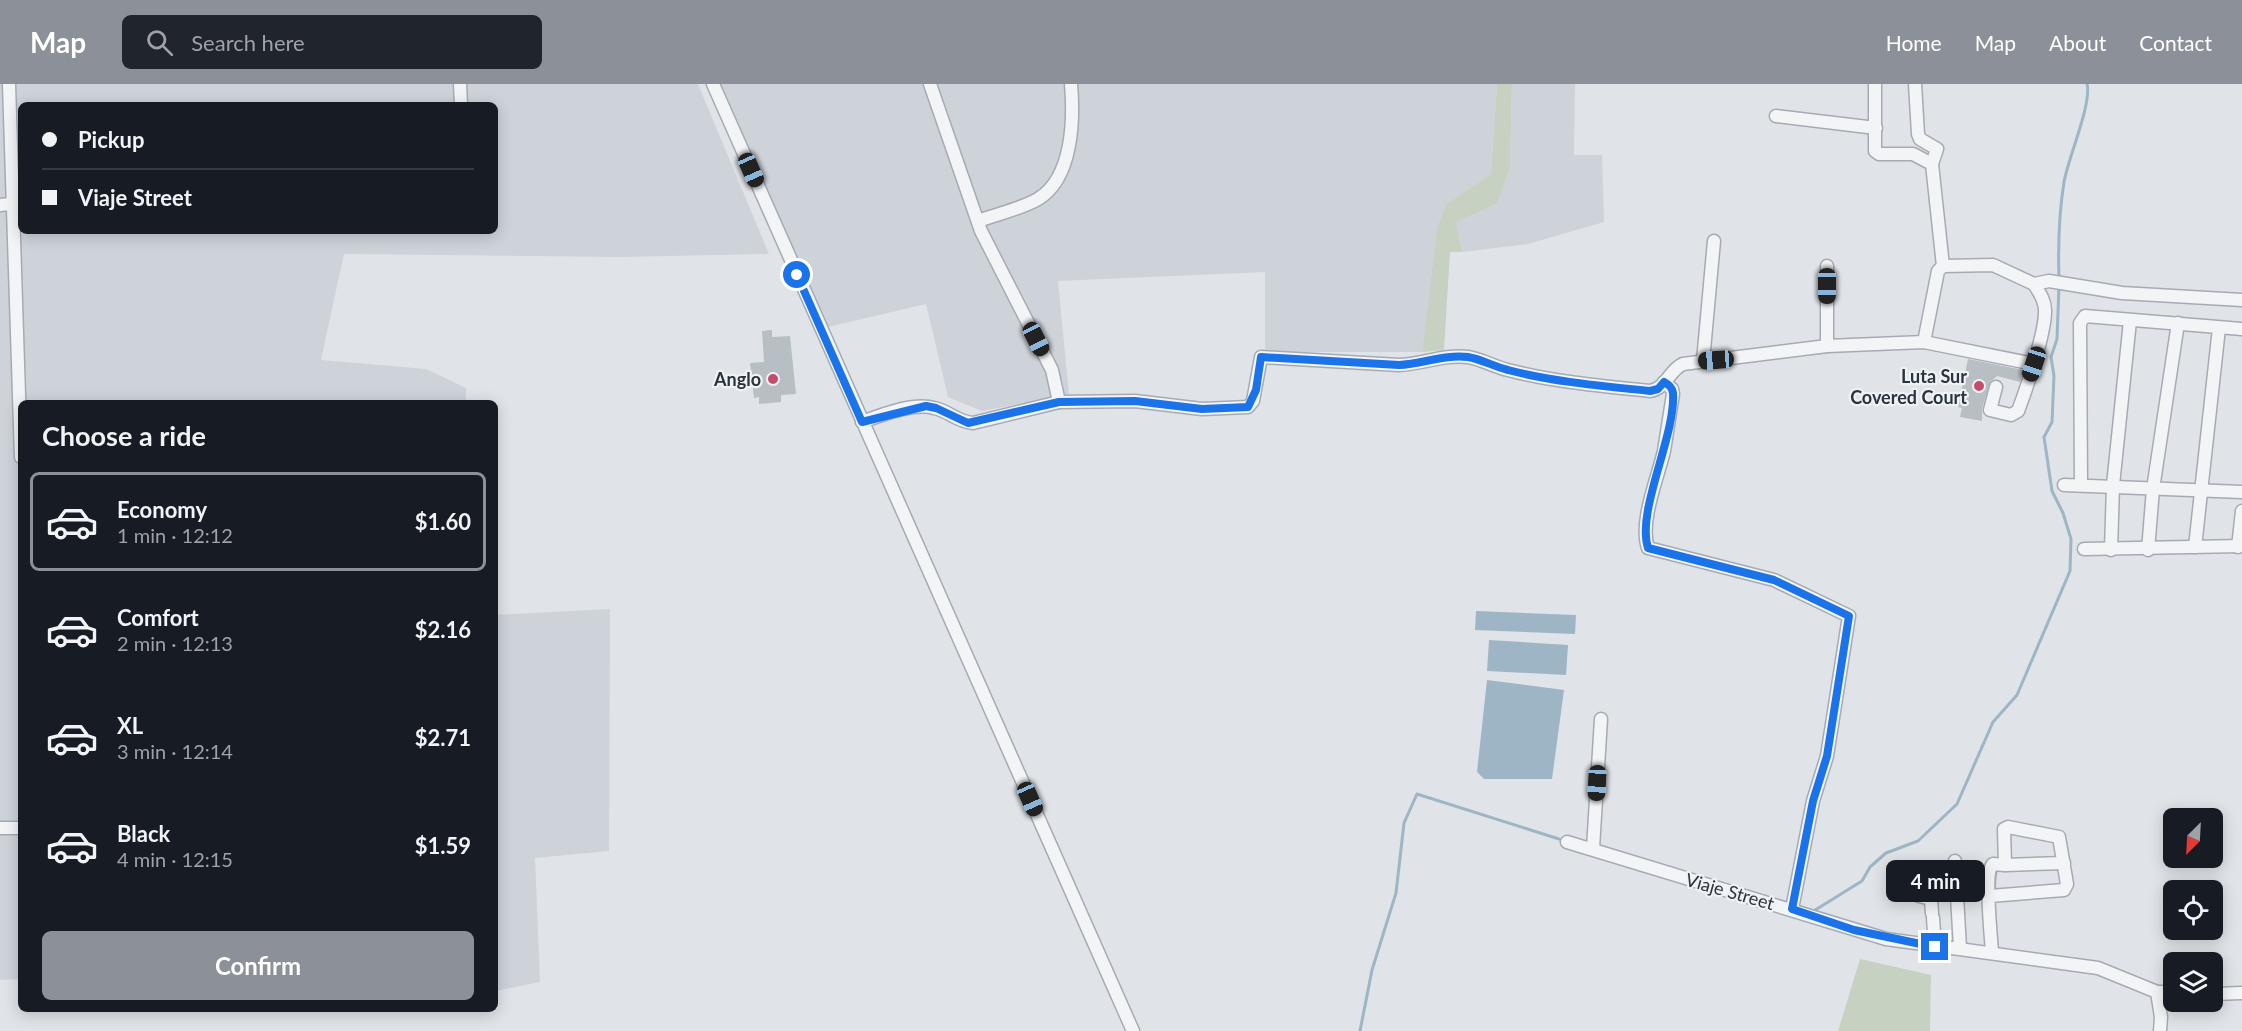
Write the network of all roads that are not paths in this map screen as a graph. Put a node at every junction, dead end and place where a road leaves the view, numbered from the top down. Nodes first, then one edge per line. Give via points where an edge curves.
1 (9, 84) edge
2 (460, 84) edge
3 (713, 84) edge
4 (930, 84) edge
5 (1071, 84) edge
6 (1875, 84) edge
7 (1915, 84) edge
8 (460, 102) edge
9 (1776, 116) dead end
10 (1876, 128) junction
11 (1932, 164) junction
12 (17, 203) edge
13 (0, 205) edge
14 (978, 221) junction
15 (17, 223) edge
16 (0, 226) edge
17 (1714, 241) dead end
18 (1827, 266) dead end
19 (1943, 266) junction
20 (2034, 284) junction
21 (2242, 300) edge
22 (2130, 321) junction
23 (2178, 323) junction
24 (2219, 328) junction
25 (2242, 329) edge
26 (1924, 342) junction
27 (1827, 346) junction
28 (1702, 361) junction
29 (2034, 364) junction
30 (1664, 382) junction
31 (1996, 387) dead end
32 (20, 400) edge
33 (1059, 402) junction
34 (862, 422) junction
35 (2081, 484) junction
36 (2064, 485) dead end
37 (2113, 485) junction
38 (2153, 489) junction
39 (2202, 489) junction
40 (2242, 492) edge
41 (2242, 511) edge
42 (2240, 547) edge
43 (2195, 548) junction
44 (2084, 549) dead end
45 (2111, 550) junction
46 (2148, 550) junction
47 (1600, 719) dead end
48 (0, 828) edge
49 (18, 828) edge
50 (1567, 842) dead end
51 (1593, 848) junction
52 (1955, 861) dead end
53 (2064, 863) junction
54 (2005, 865) junction
55 (1918, 884) dead end
56 (1989, 896) junction
57 (1792, 909) junction
58 (1935, 947) junction
59 (1960, 948) junction
60 (1992, 952) junction
61 (2157, 992) junction
62 (2163, 992) edge
63 (2241, 993) edge
64 (2223, 994) edge
65 (1132, 1031) edge
66 (2160, 1031) edge

1 - 12 street
2 - 8 street
3 - 34 street
4 - 14 street
5 - 14 street via 1066,155 1052,189 1038,200
6 - 10 street
7 - 11 street via 1918,134 1937,149
9 - 10 street
10 - 11 street via 1875,151 1879,154 1913,154
11 - 19 street
12 - 13 street
12 - 15 street
14 - 33 street via 1052,370
15 - 16 street
15 - 32 street
17 - 28 street
18 - 27 street
19 - 20 street via 1993,266
19 - 26 street via 1938,271
20 - 21 street via 2049,281 2122,293
20 - 29 street via 2046,310
22 - 23 street
22 - 35 street via 2085,316 2080,323
22 - 37 street
23 - 24 street
23 - 38 street
24 - 25 street
24 - 39 street
26 - 27 street
26 - 29 street
27 - 28 street
28 - 30 street via 1678,366
29 - 31 street via 2015,414 1990,410
30 - 33 street via 1650,391 1583,384 1508,370 1468,357 1399,365 1261,357 1256,390 1248,407 1202,409 1135,401
30 - 57 street via 1673,394 1650,508 1648,548 1774,580 1849,616 1827,756 1813,801
33 - 34 street via 973,423 926,406
34 - 65 street
35 - 36 street
35 - 37 street
37 - 38 street
37 - 45 street
38 - 39 street
38 - 46 street
39 - 40 street
39 - 43 street
41 - 42 street
42 - 43 street
43 - 46 street
44 - 45 street
45 - 46 street
47 - 51 street
48 - 49 street
50 - 51 street, Viaje Street
51 - 57 street, Viaje Street
52 - 59 street
53 - 54 street
53 - 54 street via 2057,835 2008,827 2003,833
53 - 56 street via 2064,890
54 - 56 street via 1990,866
55 - 58 street via 1919,896 1931,899
56 - 60 street
57 - 58 street, Viaje Street via 1854,930
58 - 59 street, Viaje Street
59 - 60 street, Viaje Street
60 - 61 street, Viaje Street via 2098,968
61 - 62 street, Viaje Street
61 - 66 street
63 - 64 street

